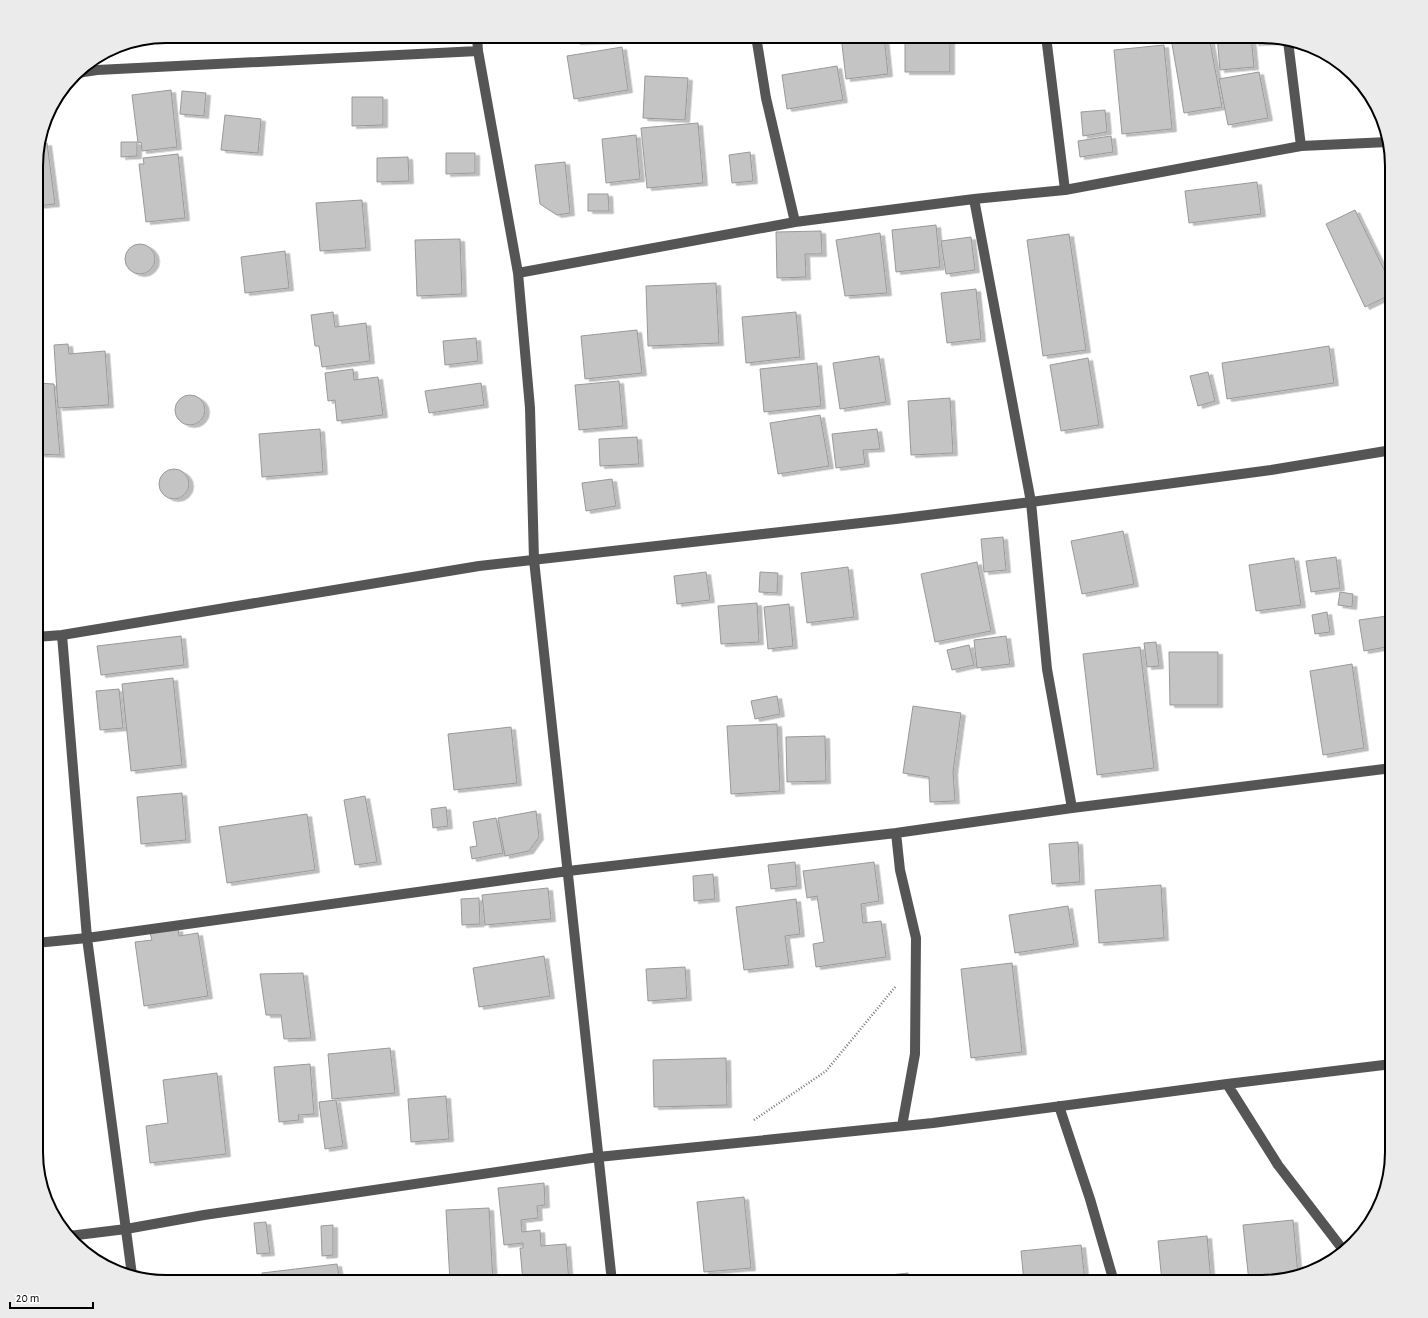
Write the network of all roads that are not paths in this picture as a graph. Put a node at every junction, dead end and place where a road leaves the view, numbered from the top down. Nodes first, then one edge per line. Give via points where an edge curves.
1 (477, 43) edge
2 (757, 43) edge
3 (1047, 43) edge
4 (1289, 46) edge
5 (478, 51) junction
6 (89, 71) edge
7 (1383, 142) edge
8 (1301, 146) junction
9 (1065, 190) junction
10 (974, 199) junction
11 (795, 222) junction
12 (518, 273) junction
13 (1385, 451) edge
14 (1031, 502) junction
15 (534, 560) junction
16 (62, 635) junction
17 (43, 637) edge
18 (1385, 769) edge
19 (1072, 808) junction
20 (896, 833) junction
21 (568, 871) junction
22 (88, 938) junction
23 (43, 942) edge
24 (1385, 1065) edge
25 (1227, 1084) junction
26 (1059, 1106) junction
27 (902, 1126) junction
28 (598, 1157) junction
29 (126, 1230) junction
30 (76, 1235) edge
31 (1340, 1246) edge
32 (131, 1269) edge
33 (611, 1275) edge
34 (1112, 1275) edge

1 - 5 street
2 - 11 street via 766,98
3 - 9 street
4 - 8 street
5 - 6 street
5 - 12 street
7 - 8 street
8 - 9 street
9 - 10 street
10 - 11 street
10 - 14 street
11 - 12 street
12 - 15 street via 530,408
13 - 14 street via 1271,470
14 - 15 street
14 - 19 street via 1047,670
15 - 16 street via 479,566
15 - 21 street
16 - 17 street
16 - 22 street
18 - 19 street
19 - 20 street
20 - 21 street
20 - 27 street via 900,870 916,938 915,1054
21 - 22 street
21 - 28 street
22 - 23 street
22 - 29 street
24 - 25 street
25 - 26 street
25 - 31 street via 1278,1165
26 - 27 street
26 - 34 street
27 - 28 street
28 - 29 street via 204,1215
28 - 33 street
29 - 30 street
29 - 32 street

